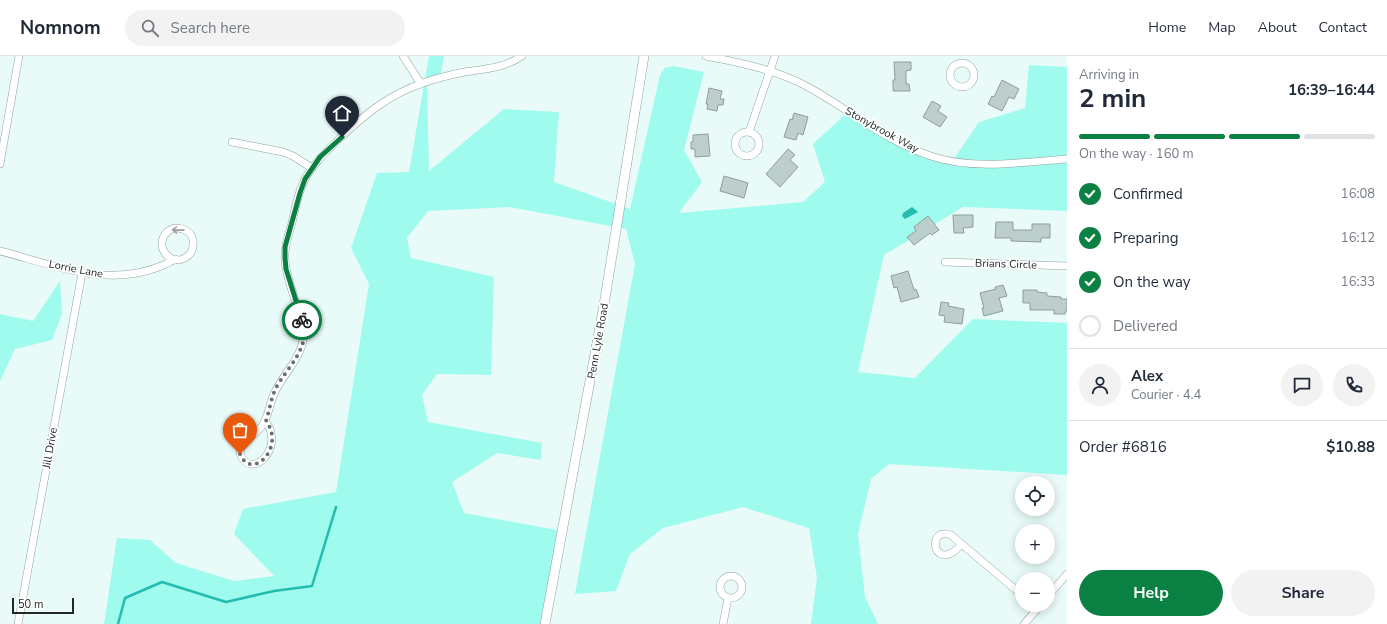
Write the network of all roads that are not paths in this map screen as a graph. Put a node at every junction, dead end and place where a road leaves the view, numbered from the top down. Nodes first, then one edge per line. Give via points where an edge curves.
1 (19, 56) edge
2 (403, 56) edge
3 (522, 56) edge
4 (644, 56) edge
5 (706, 56) edge
6 (775, 56) edge
7 (770, 71) junction
8 (421, 84) junction
9 (750, 132) dead end
10 (232, 142) dead end
11 (1067, 159) edge
12 (0, 164) edge
13 (312, 168) junction
14 (0, 251) edge
15 (174, 260) junction
16 (945, 262) dead end
17 (1067, 266) edge
18 (82, 273) junction
19 (266, 421) junction
20 (962, 544) dead end
21 (1067, 574) edge
22 (1055, 588) edge
23 (1015, 589) edge
24 (728, 598) dead end
25 (1033, 612) edge
26 (18, 624) edge
27 (545, 624) edge
28 (723, 624) edge
29 (1024, 624) edge

1 - 12 street
2 - 8 street
3 - 8 street via 498,66 450,75
4 - 27 street, Penn Lyle Road via 604,305
5 - 7 street, Stonybrook Way
6 - 7 street
7 - 9 street
7 - 11 street, Stonybrook Way via 810,88 900,143 935,158 973,164
8 - 13 street via 394,97 363,117 320,157
10 - 13 street via 283,152
13 - 19 street via 300,193 285,247 286,269 304,325 303,344 277,386
14 - 18 street, Lorrie Lane
15 -> 15 street, Lorrie Lane via 189,255 193,244 189,233 179,228 168,231 161,243 165,254
15 - 18 street, Lorrie Lane via 150,270 116,276
16 - 17 street, Brians Circle
18 - 26 street, Jill Drive
19 - 19 street via 271,431 272,447 257,464 250,464 240,454 240,449
20 - 23 street
21 - 22 street
24 - 28 street
25 - 29 street

